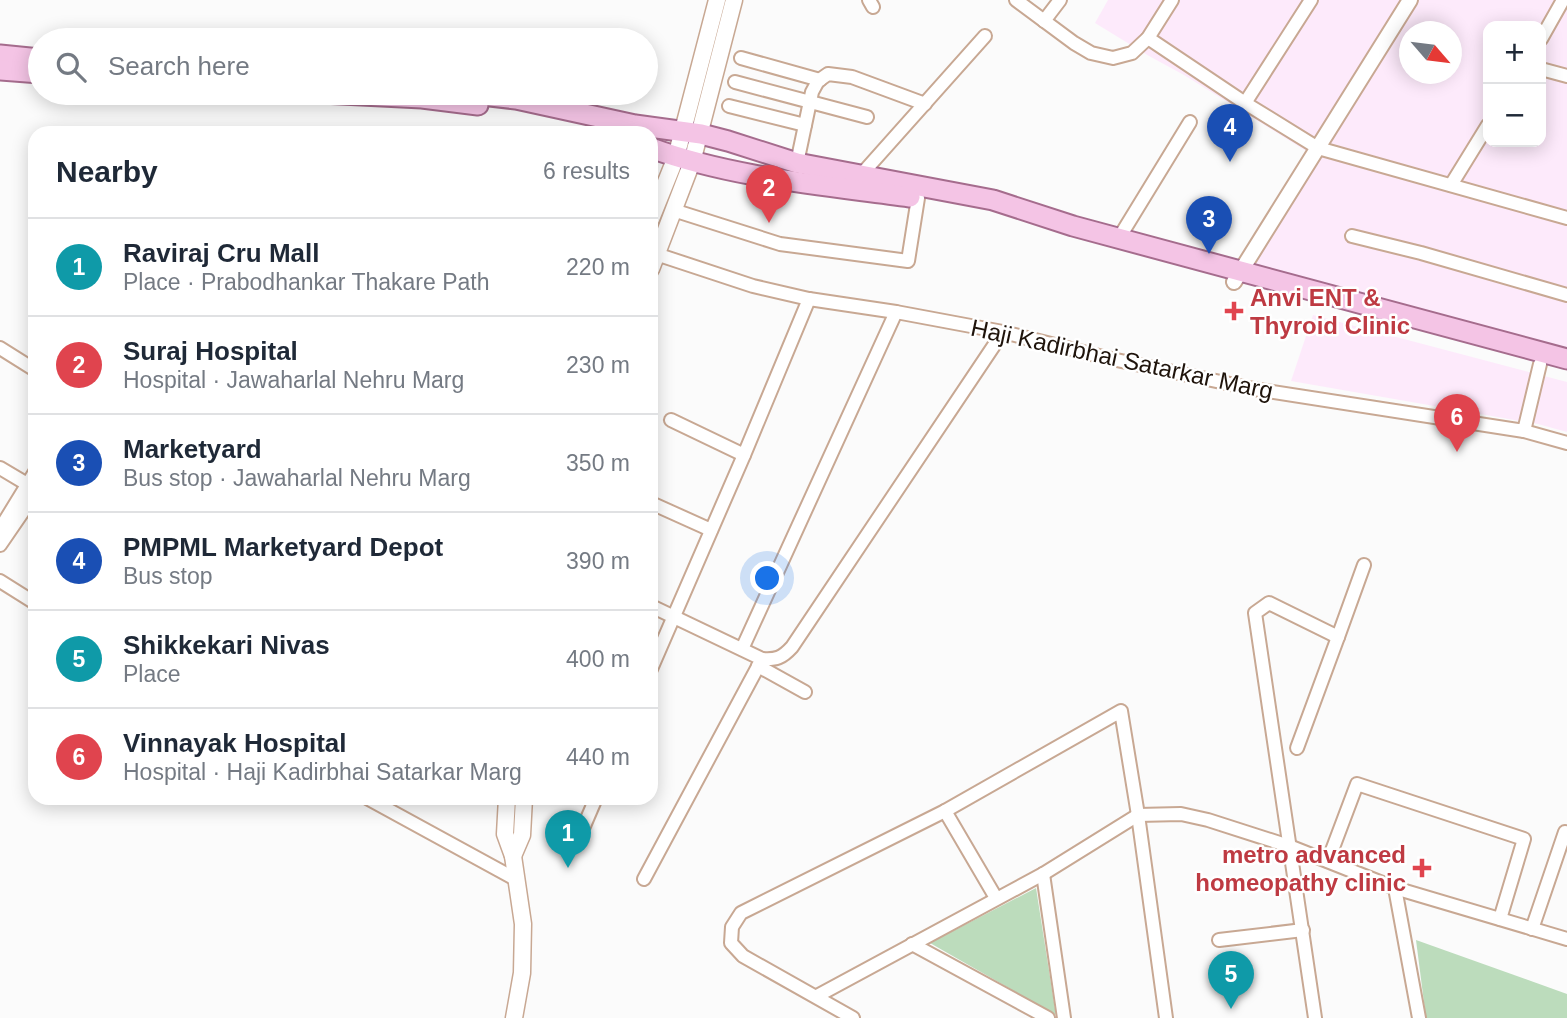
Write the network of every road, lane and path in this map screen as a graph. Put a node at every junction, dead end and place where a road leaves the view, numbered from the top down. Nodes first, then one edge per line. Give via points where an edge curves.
1 (717, 0) edge
2 (734, 0) edge
3 (1016, 0) edge
4 (1059, 0) edge
5 (1172, 0) edge
6 (1311, 0) edge
7 (1410, 0) edge
8 (1563, 0) edge
9 (1044, 21) junction
10 (1546, 30) edge
11 (985, 36) dead end
12 (1148, 38) junction
13 (0, 55) edge
14 (28, 58) edge
15 (741, 58) dead end
16 (0, 69) edge
17 (1546, 70) edge
18 (28, 72) edge
19 (1567, 76) edge
20 (820, 80) junction
21 (735, 82) dead end
22 (810, 102) junction
23 (1245, 103) junction
24 (925, 104) junction
25 (480, 105) edge
26 (543, 105) edge
27 (729, 106) dead end
28 (867, 117) dead end
29 (1190, 122) dead end
30 (805, 125) junction
31 (588, 126) edge
32 (643, 126) edge
33 (658, 128) edge
34 (692, 132) junction
35 (1483, 133) edge
36 (1318, 148) junction
37 (658, 150) edge
38 (684, 159) junction
39 (797, 163) junction
40 (861, 175) junction
41 (1451, 185) junction
42 (925, 195) junction
43 (658, 206) edge
44 (674, 210) junction
45 (1567, 218) edge
46 (1352, 236) dead end
47 (1119, 239) junction
48 (658, 251) edge
49 (658, 262) edge
50 (1237, 277) junction
51 (1567, 295) edge
52 (810, 299) junction
53 (896, 312) junction
54 (1003, 332) junction
55 (0, 348) edge
56 (1567, 359) edge
57 (1540, 364) junction
58 (28, 366) edge
59 (1567, 371) edge
60 (671, 420) dead end
61 (1524, 431) junction
62 (1567, 443) edge
63 (744, 456) junction
64 (0, 468) edge
65 (28, 487) edge
66 (28, 493) edge
67 (28, 494) edge
68 (658, 506) edge
69 (0, 528) edge
70 (711, 530) junction
71 (0, 545) edge
72 (1364, 565) dead end
73 (0, 581) edge
74 (28, 599) edge
75 (658, 609) edge
76 (674, 616) junction
77 (1338, 637) junction
78 (742, 649) junction
79 (658, 653) edge
80 (760, 663) junction
81 (805, 692) dead end
82 (1297, 748) dead end
83 (380, 805) edge
84 (507, 805) edge
85 (524, 805) edge
86 (593, 805) edge
87 (945, 811) junction
88 (1138, 815) junction
89 (584, 825) dead end
90 (1565, 832) edge
91 (1289, 846) junction
92 (1562, 855) edge
93 (513, 856) junction
94 (1328, 861) junction
95 (1043, 874) junction
96 (644, 879) dead end
97 (517, 880) junction
98 (1395, 888) junction
99 (996, 898) junction
100 (1500, 919) junction
101 (1532, 929) junction
102 (1303, 930) junction
103 (1567, 939) edge
104 (1219, 940) dead end
105 (912, 944) junction
106 (817, 996) junction
107 (514, 1018) edge
108 (853, 1018) edge
109 (1048, 1018) edge
110 (1064, 1018) edge
111 (1167, 1018) edge
112 (1315, 1018) edge
113 (1419, 1018) edge

1 - 34 main road
2 - 34 main road
3 - 9 street
4 - 9 street
5 - 12 street
6 - 23 street
7 - 36 street
8 - 10 street
9 - 12 street via 1091,53 1112,58 1132,53
11 - 24 street
12 - 23 street
13 - 14 main road
15 - 20 street
16 - 18 main road
17 - 19 street
20 - 22 street
20 - 24 street via 828,74 852,77
21 - 22 street
22 - 28 street
22 - 30 street
23 - 36 street
24 - 40 street
25 - 31 main road
26 - 32 main road
27 - 30 street
29 - 47 street
30 - 39 street
33 - 34 main road
34 - 38 main road
34 - 39 main road
35 - 41 street
36 - 41 street
36 - 50 street
37 - 38 main road
38 - 42 main road via 766,176
38 - 43 main road
38 - 44 main road
39 - 40 main road
40 - 42 main road
41 - 45 street
42 - 44 street via 908,261 780,244
42 - 47 main road via 993,200
42 - 50 main road
44 - 48 main road
46 - 51 street
47 - 50 main road
49 - 52 street, Haji Kadirbhai Satarkar Marg
50 - 56 main road
50 - 57 main road
52 - 53 street, Haji Kadirbhai Satarkar Marg
52 - 63 street
53 - 54 street, Haji Kadirbhai Satarkar Marg
53 - 78 street
54 - 61 street, Haji Kadirbhai Satarkar Marg via 1254,389
54 - 80 street via 792,647 784,656
55 - 58 street
57 - 59 main road
57 - 61 street
60 - 63 street
61 - 62 street, Haji Kadirbhai Satarkar Marg
63 - 70 street
64 - 65 street
66 - 69 street
67 - 71 street
68 - 70 street
70 - 76 street
72 - 77 street
73 - 74 street
75 - 76 street
76 - 78 street
76 - 79 street
77 - 82 street
77 - 91 street via 1269,603 1255,613
78 - 80 street
80 - 81 street
80 - 96 street
83 - 97 street
84 - 93 main road via 505,834
85 - 93 main road via 522,835
86 - 89 street
87 - 88 street via 1121,711
87 - 99 street
87 - 106 street via 741,913 732,927 731,943 743,956
88 - 91 street via 1181,814
88 - 95 street
88 - 111 street
90 - 92 street
91 - 94 street
91 - 102 street
92 - 101 street
93 - 97 main road
94 - 98 street
94 - 100 street via 1357,784 1524,839
95 - 99 street
95 - 110 street
97 - 107 main road via 523,948
98 - 100 street
98 - 113 street
99 - 105 street
100 - 101 street
101 - 103 street
102 - 104 street
102 - 112 street
105 - 106 street
105 - 109 street
106 - 108 street

